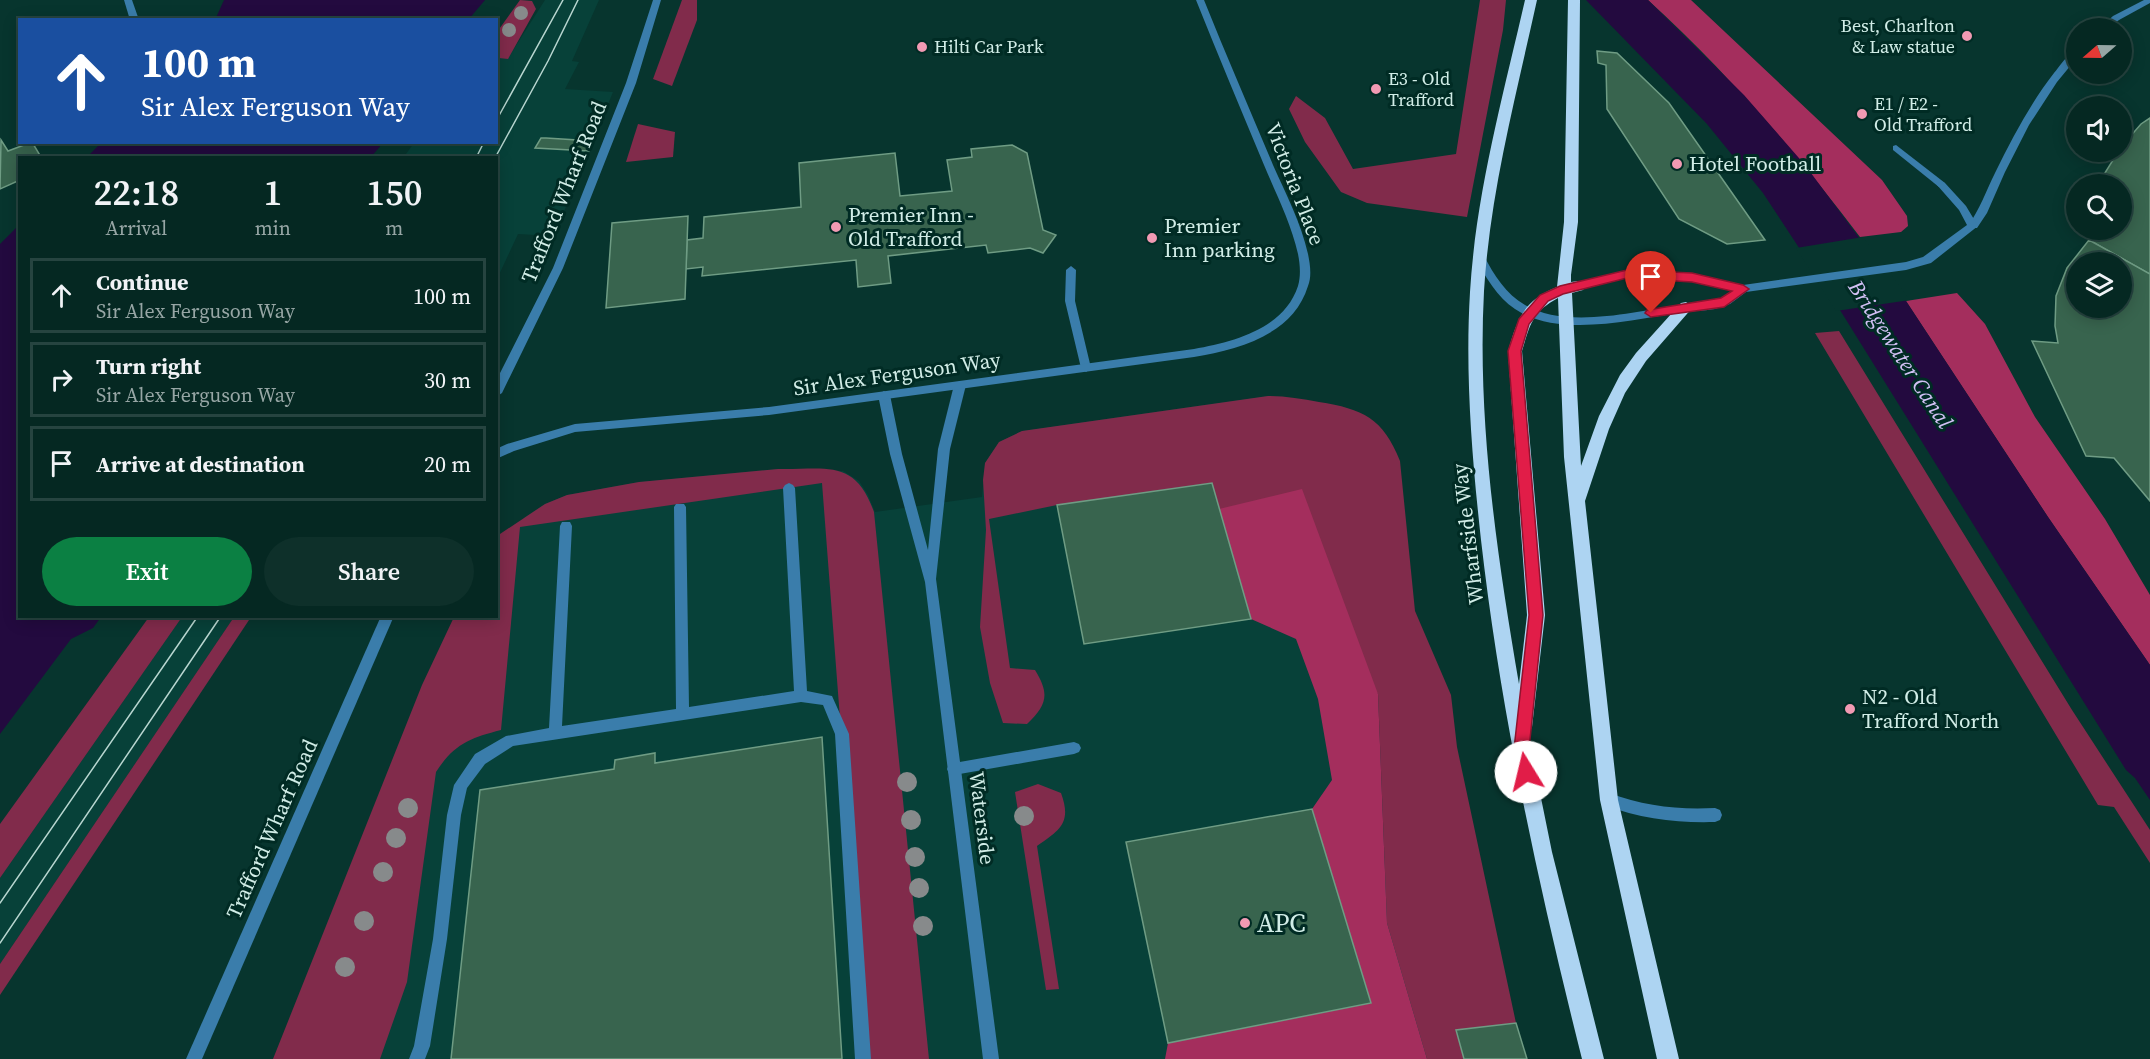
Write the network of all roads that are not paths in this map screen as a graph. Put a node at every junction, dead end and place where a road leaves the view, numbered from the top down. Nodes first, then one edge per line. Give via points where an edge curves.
1 (128, 0) edge
2 (657, 0) edge
3 (1200, 0) edge
4 (1531, 0) edge
5 (1574, 0) edge
6 (2150, 0) edge
7 (134, 18) edge
8 (2116, 18) edge
9 (2066, 64) edge
10 (1896, 148) dead end
11 (1973, 226) junction
12 (1480, 259) junction
13 (1071, 270) dead end
14 (1571, 287) junction
15 (1743, 289) junction
16 (1686, 308) junction
17 (1532, 313) junction
18 (1566, 319) junction
19 (1223, 347) joint
20 (1086, 368) junction
21 (960, 385) junction
22 (498, 389) edge
23 (884, 395) junction
24 (498, 454) edge
25 (789, 488) dead end
26 (1578, 502) junction
27 (680, 507) dead end
28 (566, 526) dead end
29 (931, 582) junction
30 (387, 618) edge
31 (801, 696) junction
32 (683, 714) junction
33 (555, 734) junction
34 (1074, 748) dead end
35 (1521, 749) junction
36 (954, 769) junction
37 (1609, 800) junction
38 (1715, 815) dead end
39 (194, 1059) edge
40 (417, 1059) edge
41 (863, 1059) edge
42 (991, 1059) edge
43 (1593, 1059) edge
44 (1668, 1059) edge

1 - 7 street
2 - 22 street, Trafford Wharf Road via 631,83 558,268
3 - 19 street, Victoria Place via 1280,190 1305,267 1303,288 1284,318 1263,332
4 - 12 highway, Wharfside Way via 1494,162
5 - 14 highway
6 - 8 street
9 - 11 street via 2019,137 1983,215
10 - 11 street via 1942,185
11 - 15 street via 1927,260
12 - 17 street via 1492,281 1512,301
12 - 35 highway, Wharfside Way via 1477,415 1491,562
13 - 20 street via 1070,301
14 - 15 street via 1627,274 1692,278
14 - 17 highway via 1544,298
14 - 18 highway
15 - 16 street via 1724,302
16 - 18 street via 1589,321
16 - 26 highway via 1639,360 1619,390 1596,441
17 - 18 street
17 - 35 highway via 1524,322 1515,351 1536,615
18 - 26 highway via 1572,457
19 - 20 street, Sir Alex Ferguson Way
20 - 21 street, Sir Alex Ferguson Way
21 - 23 street, Sir Alex Ferguson Way
21 - 29 street, Waterside via 944,448
23 - 24 street, Sir Alex Ferguson Way via 769,411 575,428
23 - 29 street, Waterside
25 - 31 street
26 - 37 highway
27 - 32 street
28 - 33 street
29 - 36 street, Waterside
30 - 39 street, Trafford Wharf Road
31 - 32 street
31 - 41 street via 827,700 842,734
32 - 33 street
33 - 40 street via 510,740 480,759 461,785 440,939
34 - 36 street
35 - 43 highway, Wharfside Way
36 - 42 street, Waterside
37 - 38 street via 1643,812 1677,817
37 - 44 highway

